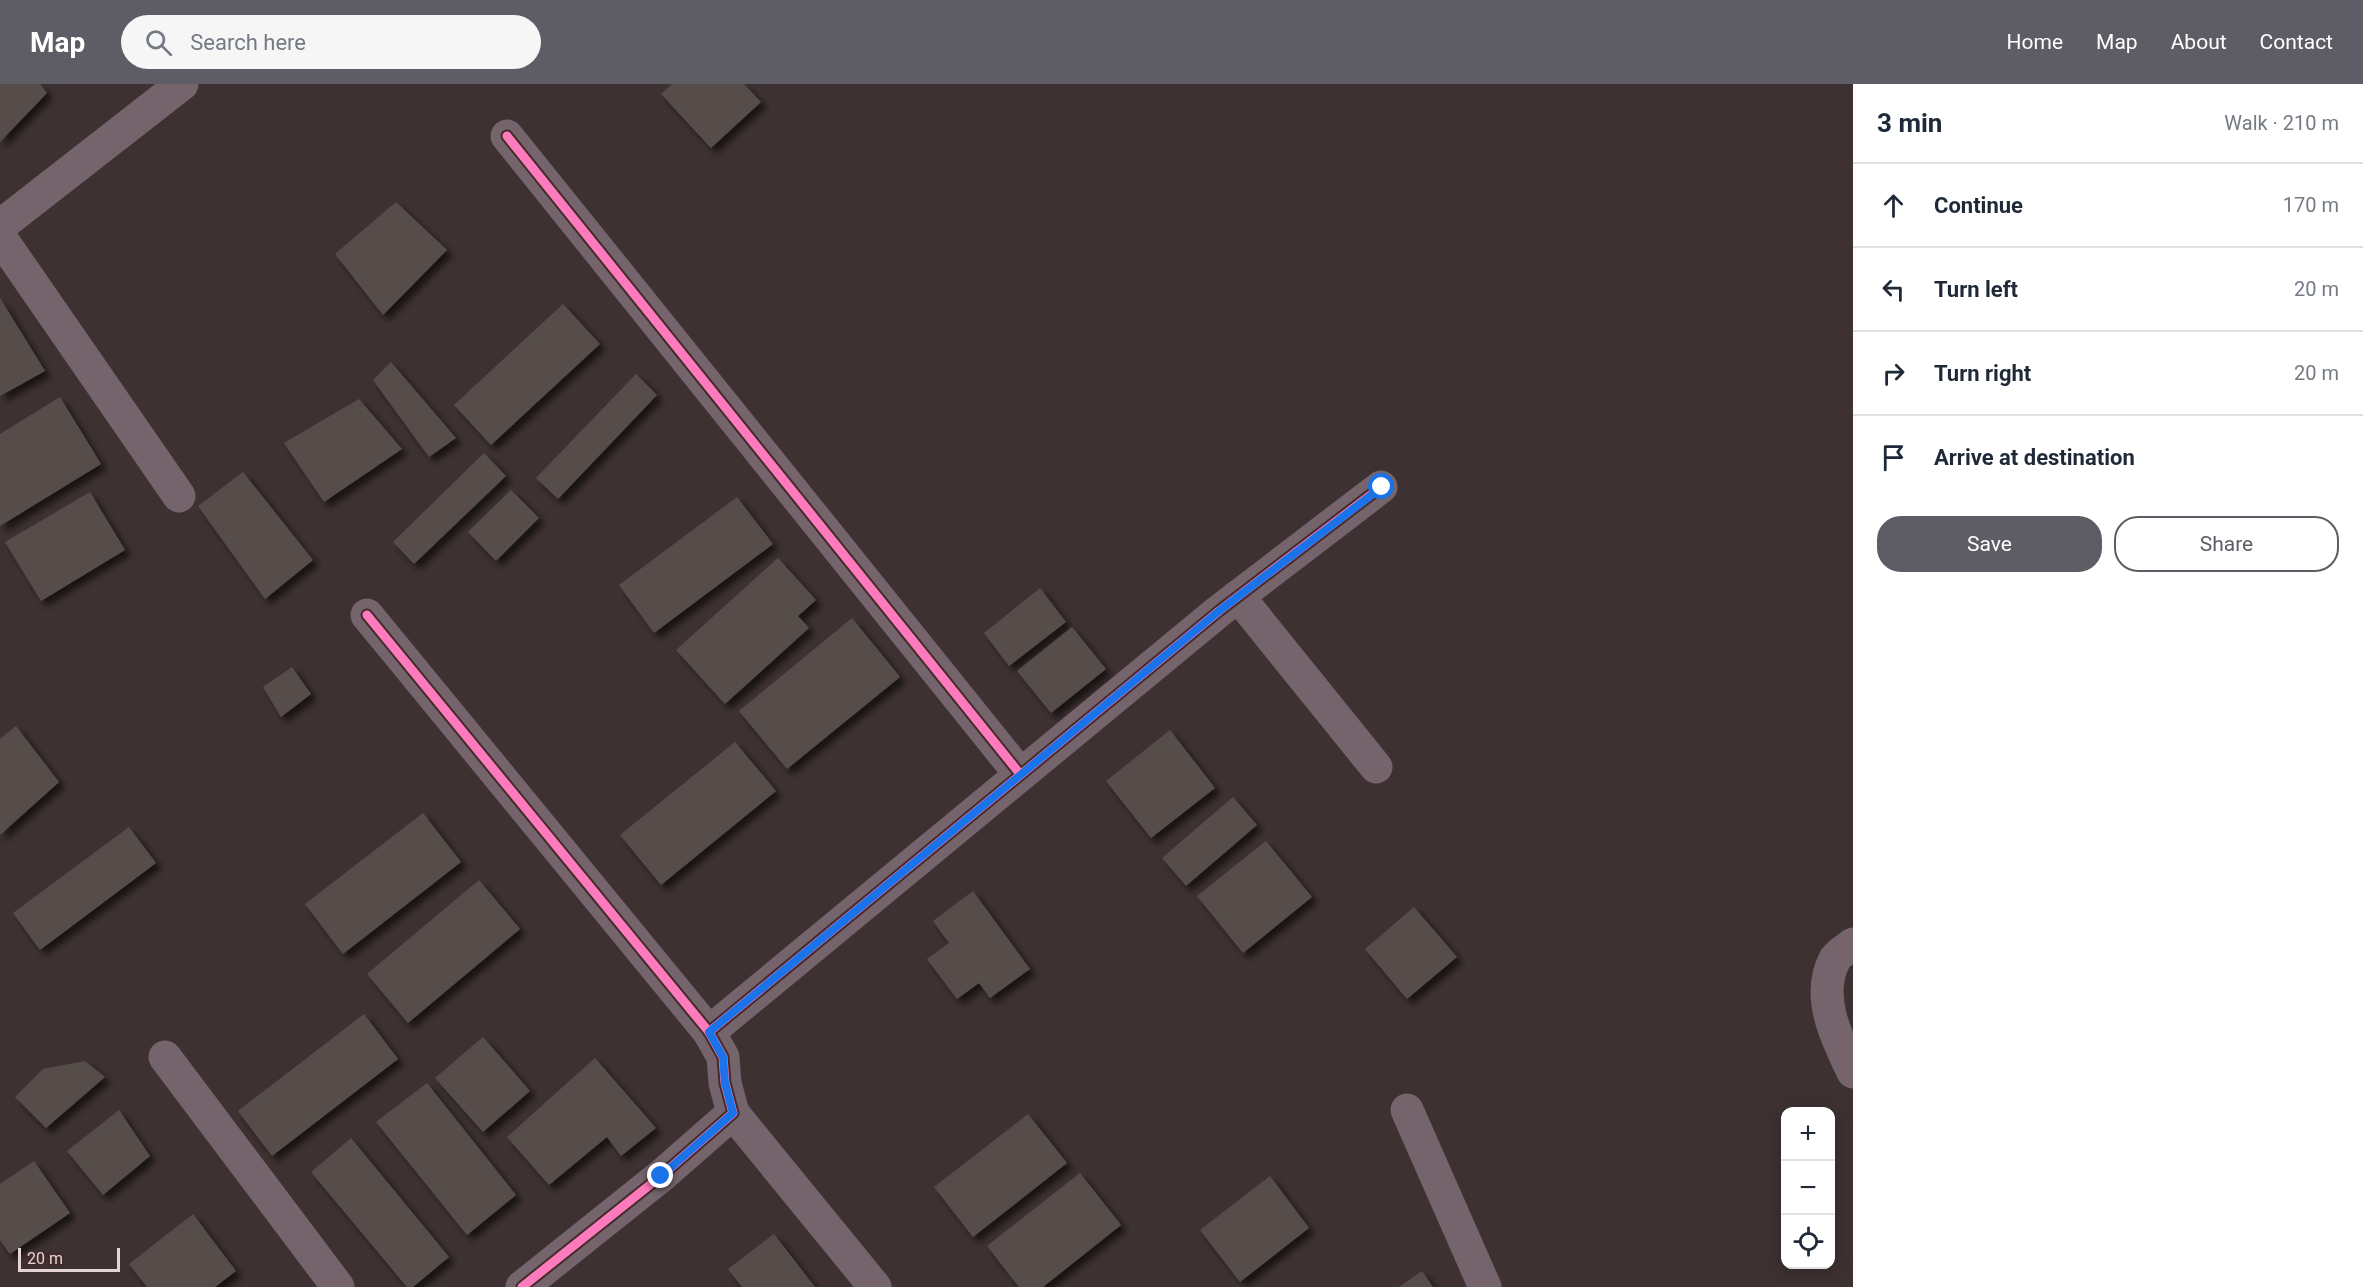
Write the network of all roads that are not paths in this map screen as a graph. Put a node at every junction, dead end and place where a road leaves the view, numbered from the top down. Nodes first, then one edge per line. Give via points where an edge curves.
1 (182, 84) edge
2 (507, 136) dead end
3 (0, 226) edge
4 (0, 237) edge
5 (1382, 487) dead end
6 (179, 495) dead end
7 (1238, 596) junction
8 (367, 615) dead end
9 (1376, 768) dead end
10 (1020, 774) junction
11 (1853, 944) edge
12 (709, 1032) junction
13 (165, 1057) dead end
14 (1853, 1072) edge
15 (1407, 1110) dead end
16 (733, 1113) junction
17 (338, 1287) edge
18 (522, 1287) edge
19 (875, 1287) edge
20 (1485, 1287) edge

1 - 3 street
2 - 10 street
4 - 6 street
5 - 7 street
7 - 9 street
7 - 10 street
8 - 12 street
10 - 12 street
11 - 14 street via 1836,958 1827,987 1829,1011
12 - 16 street via 723,1057
13 - 17 street
15 - 20 street
16 - 18 street
16 - 19 street

